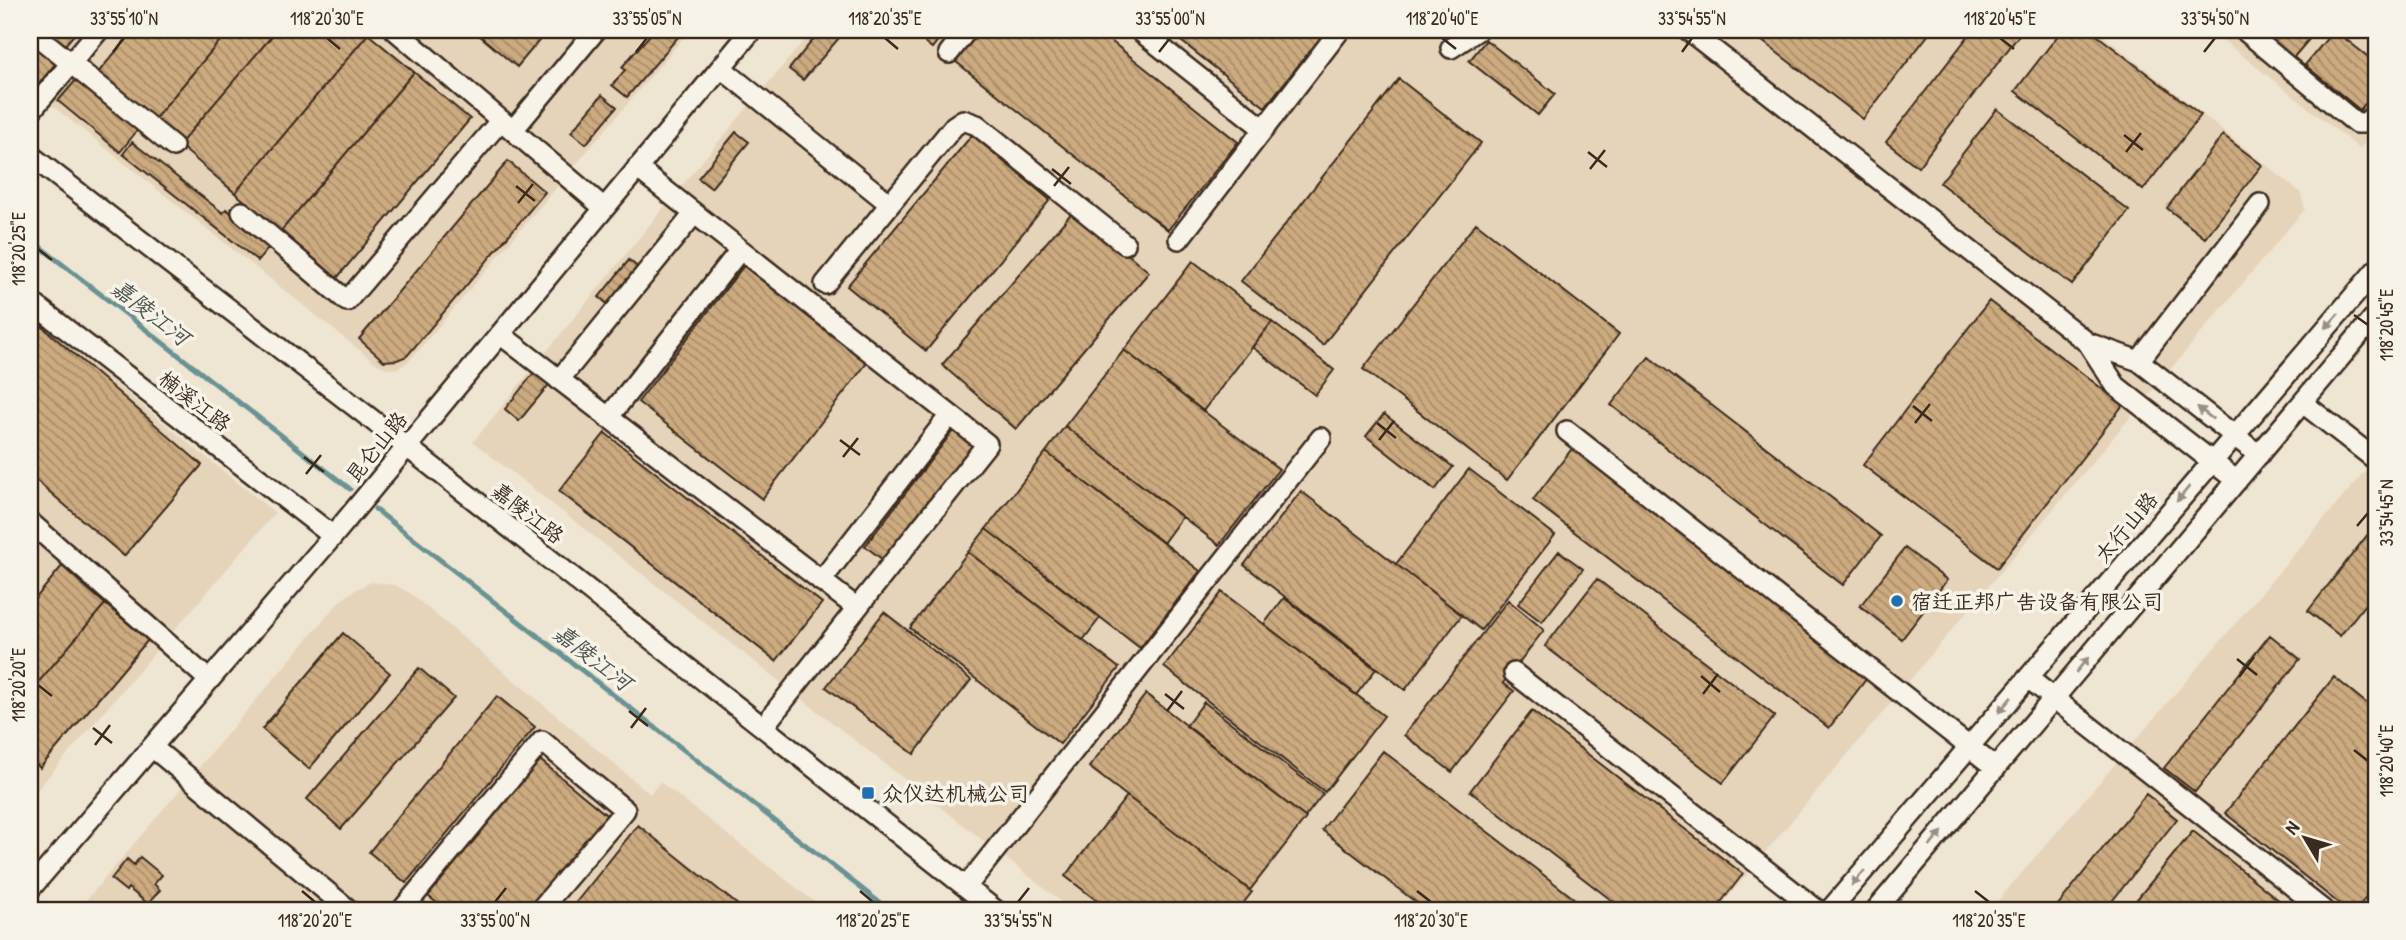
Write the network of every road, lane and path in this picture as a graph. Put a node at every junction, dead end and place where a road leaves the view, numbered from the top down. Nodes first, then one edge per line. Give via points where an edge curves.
1 (30, 30) edge
2 (99, 30) edge
3 (596, 30) edge
4 (752, 30) edge
5 (967, 30) edge
6 (1139, 30) edge
7 (1340, 30) edge
8 (1478, 30) edge
9 (1688, 30) edge
10 (2244, 30) edge
11 (407, 33) edge
12 (1451, 48) dead end
13 (948, 53) dead end
14 (71, 63) junction
15 (721, 68) junction
16 (30, 112) edge
17 (2376, 114) edge
18 (507, 125) junction
19 (1264, 129) junction
20 (173, 146) dead end
21 (30, 155) edge
22 (637, 168) junction
23 (890, 204) junction
24 (2260, 204) dead end
25 (604, 208) junction
26 (242, 212) dead end
27 (694, 214) junction
28 (1179, 239) dead end
29 (1125, 244) dead end
30 (740, 250) junction
31 (2376, 270) edge
32 (825, 284) dead end
33 (30, 301) edge
34 (2376, 315) edge
35 (500, 334) junction
36 (2088, 343) junction
37 (2139, 361) junction
38 (559, 380) junction
39 (2303, 403) junction
40 (950, 415) junction
41 (608, 418) junction
42 (1567, 431) dead end
43 (2234, 435) junction
44 (1321, 438) dead end
45 (405, 446) junction
46 (2259, 455) junction
47 (2376, 460) edge
48 (2211, 461) junction
49 (2237, 481) junction
50 (30, 523) edge
51 (333, 536) junction
52 (821, 581) junction
53 (857, 608) junction
54 (1514, 673) dead end
55 (2028, 678) junction
56 (209, 680) junction
57 (2054, 698) junction
58 (762, 727) junction
59 (152, 747) junction
60 (1970, 747) junction
61 (1996, 768) junction
62 (966, 887) junction
63 (30, 889) edge
64 (349, 910) edge
65 (402, 910) edge
66 (540, 910) edge
67 (995, 910) edge
68 (1817, 910) edge
69 (1830, 910) edge
70 (1876, 910) edge
71 (2323, 910) edge

1 - 14 street
2 - 14 street
3 - 18 street
4 - 15 street, 昆仑山路
5 - 13 street
6 - 19 street
7 - 19 street
8 - 12 street
9 - 36 street
10 - 17 street via 2356,122 2365,123
11 - 18 street
14 - 16 street
14 - 20 street
15 - 22 street, 昆仑山路
15 - 23 street
18 - 25 street
18 - 26 street via 347,301
19 - 28 street
21 - 45 street, 嘉陵江路
22 - 25 street, 昆仑山路
22 - 27 street
23 - 29 street via 963,120 977,125
23 - 32 street
24 - 37 street
25 - 35 street, 昆仑山路
27 - 30 street
27 - 38 street
30 - 40 street
30 - 41 street
31 -> 43 street, 太行山路
33 - 51 street, 楠溪江路
34 - 39 street
35 - 38 street
35 - 45 street, 昆仑山路
36 - 37 street
36 - 48 street via 2116,386
43 -> 37 street
38 - 41 street
39 - 46 street
39 - 47 street
40 - 52 street
40 - 53 street via 987,444
41 - 52 street
42 - 60 street
43 - 46 street
43 - 48 street, 太行山路
44 - 62 street
45 - 51 street, 昆仑山路
45 - 58 street, 嘉陵江路
46 - 49 street
48 - 49 street
48 -> 55 street, 太行山路
57 -> 49 street
50 - 56 street
51 - 56 street, 昆仑山路
52 - 53 street
53 - 58 street
54 - 68 street
55 - 57 street
55 -> 60 street, 太行山路
56 - 59 street, 昆仑山路
57 - 61 street
57 - 71 street
58 - 62 street, 嘉陵江路
59 - 63 street, 昆仑山路
59 - 64 street
60 - 61 street
60 -> 69 street, 太行山路
70 -> 61 street
62 - 67 street, 嘉陵江路
65 - 66 street via 542,741 625,810

